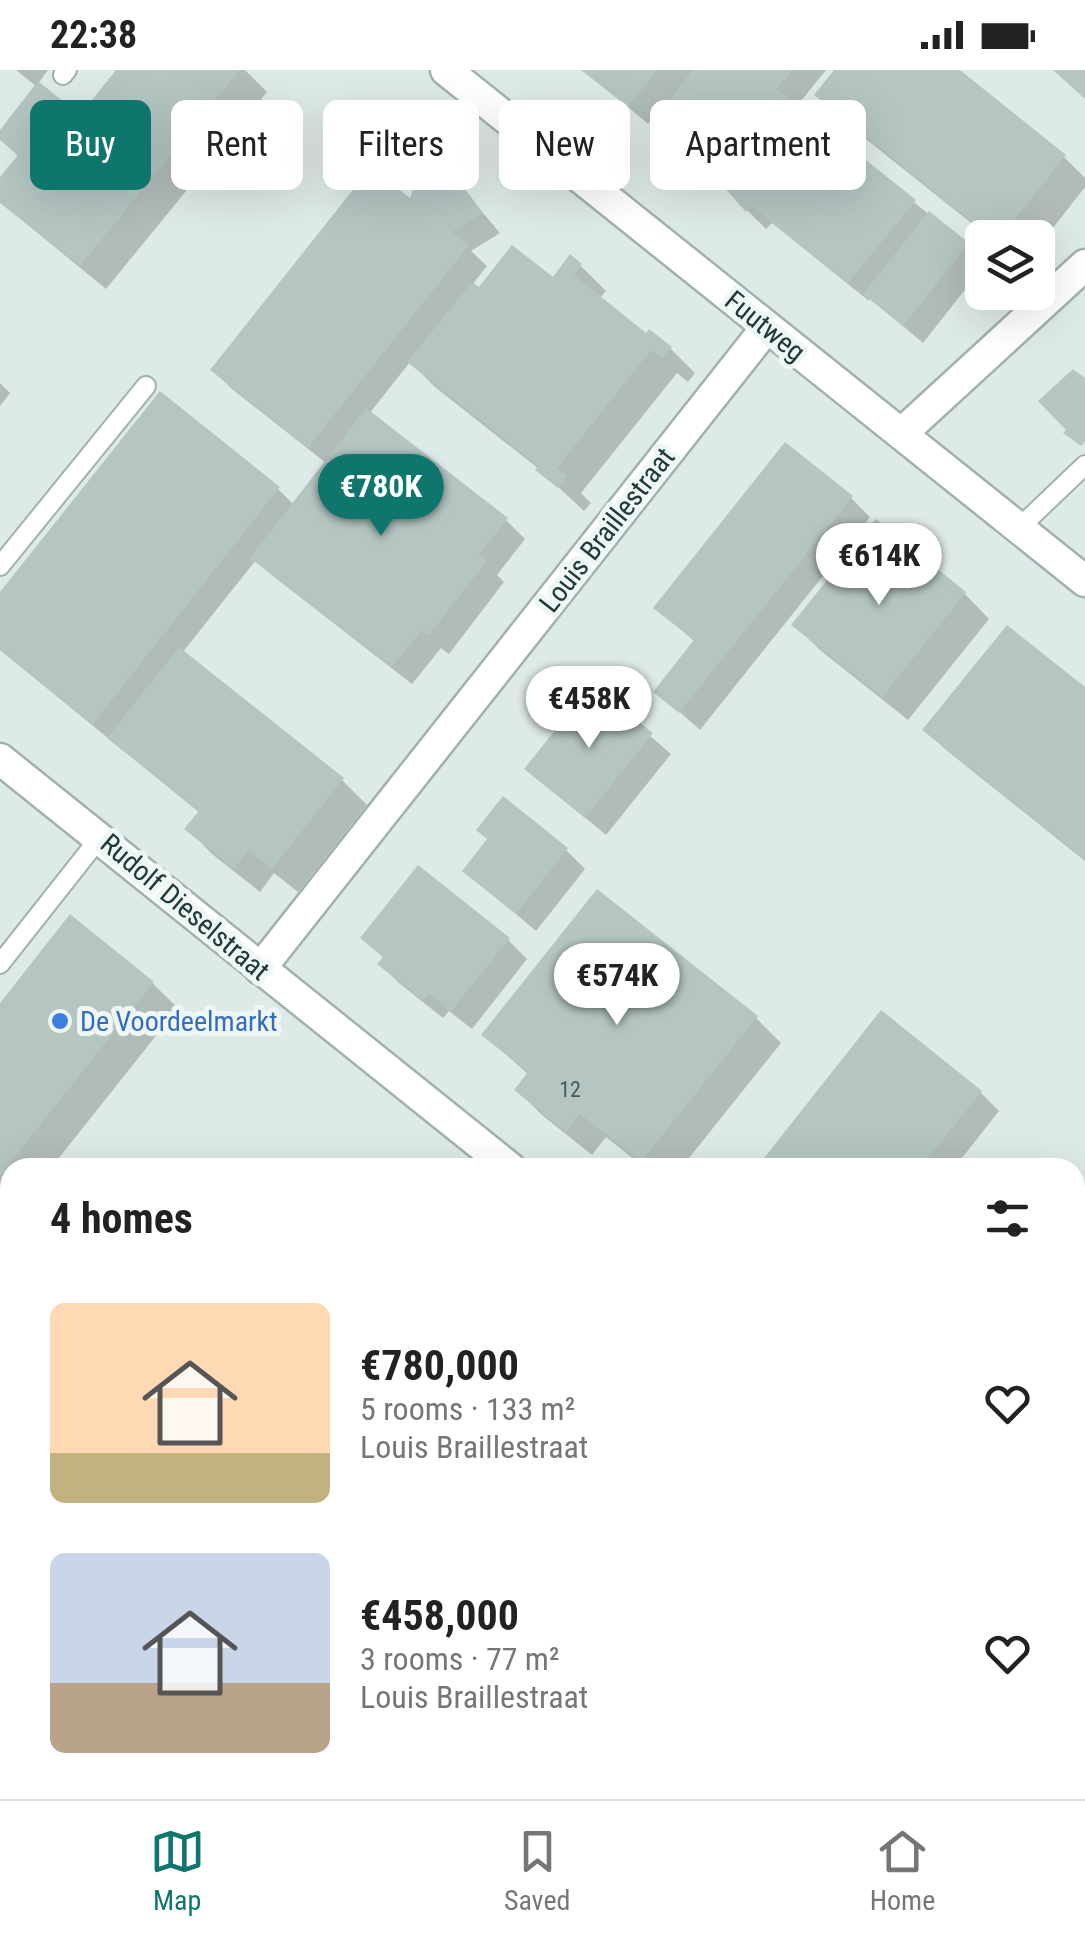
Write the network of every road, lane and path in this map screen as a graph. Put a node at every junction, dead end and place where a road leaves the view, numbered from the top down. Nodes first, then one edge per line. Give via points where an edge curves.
1 (446, 70) edge
2 (1085, 265) edge
3 (767, 327) junction
4 (146, 386) dead end
5 (901, 434) junction
6 (1085, 465) edge
7 (1018, 528) junction
8 (0, 566) edge
9 (1080, 568) edge
10 (3, 768) edge
11 (100, 836) junction
12 (0, 964) edge
13 (260, 969) junction
14 (497, 1158) edge

1 - 3 street, Fuutweg
2 - 5 street
3 - 5 street, Fuutweg
3 - 13 street, Louis Braillestraat
4 - 8 lane
5 - 7 street, Fuutweg
6 - 7 lane
7 - 9 street, Fuutweg
10 - 11 street, Rudolf Dieselstraat
11 - 12 lane
11 - 13 street, Rudolf Dieselstraat
13 - 14 street, Rudolf Dieselstraat

